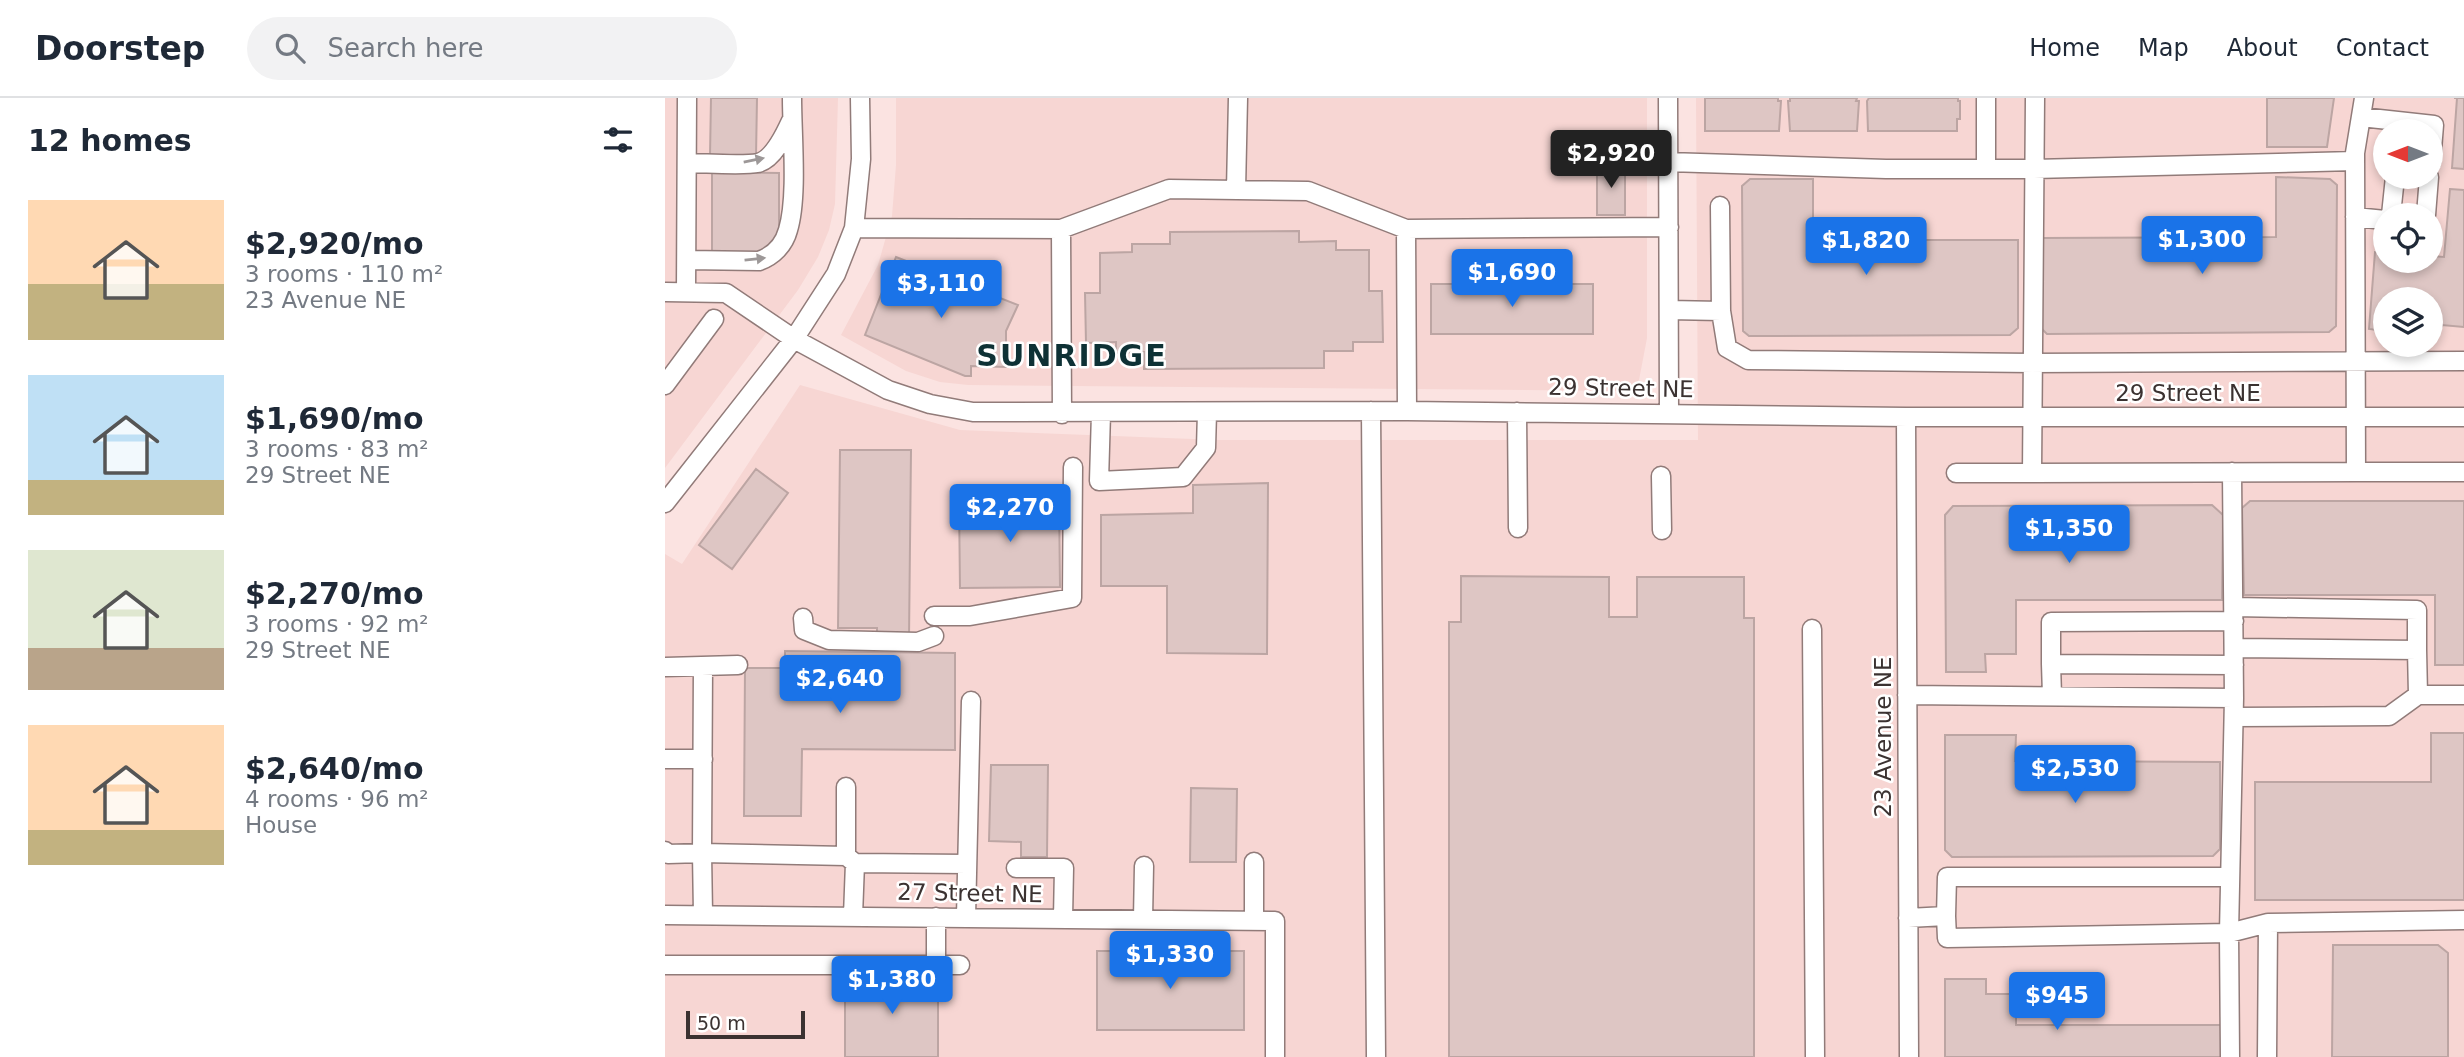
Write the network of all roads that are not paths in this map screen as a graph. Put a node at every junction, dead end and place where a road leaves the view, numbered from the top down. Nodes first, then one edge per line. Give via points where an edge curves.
1 (687, 98) edge
2 (790, 98) edge
3 (860, 98) edge
4 (1237, 98) edge
5 (1668, 98) edge
6 (1986, 98) edge
7 (2035, 98) edge
8 (2364, 98) edge
9 (2361, 117) junction
10 (792, 119) junction
11 (2373, 120) edge
12 (2355, 161) junction
13 (1668, 162) junction
14 (687, 163) junction
15 (1986, 169) junction
16 (2034, 169) junction
17 (1236, 190) junction
18 (1720, 206) dead end
19 (2355, 217) junction
20 (2373, 219) edge
21 (1669, 227) junction
22 (854, 228) junction
23 (1061, 229) junction
24 (1406, 229) junction
25 (687, 260) junction
26 (673, 296) edge
27 (1669, 310) junction
28 (1721, 311) junction
29 (714, 319) dead end
30 (794, 339) junction
31 (2355, 361) junction
32 (2464, 361) edge
33 (2032, 363) junction
34 (665, 386) edge
35 (1371, 411) junction
36 (1407, 411) junction
37 (1517, 411) junction
38 (1207, 412) junction
39 (1101, 413) junction
40 (1669, 413) junction
41 (1062, 414) junction
42 (1906, 417) junction
43 (2032, 417) junction
44 (2464, 417) edge
45 (2355, 418) junction
46 (1073, 467) dead end
47 (2232, 472) junction
48 (2356, 472) junction
49 (2464, 472) edge
50 (1956, 473) dead end
51 (2032, 473) junction
52 (1661, 477) dead end
53 (665, 503) edge
54 (1518, 528) dead end
55 (1662, 530) dead end
56 (2234, 614) junction
57 (934, 616) dead end
58 (803, 618) dead end
59 (1812, 629) dead end
60 (934, 636) dead end
61 (2417, 650) junction
62 (2234, 656) junction
63 (2052, 664) junction
64 (738, 665) dead end
65 (703, 666) junction
66 (665, 667) edge
67 (1907, 695) junction
68 (2052, 695) junction
69 (2418, 695) junction
70 (2464, 695) edge
71 (2234, 698) junction
72 (971, 701) dead end
73 (2234, 717) junction
74 (665, 759) edge
75 (703, 759) junction
76 (846, 787) dead end
77 (665, 851) edge
78 (702, 853) junction
79 (851, 859) junction
80 (1254, 862) dead end
81 (967, 864) junction
82 (1144, 866) dead end
83 (1016, 868) dead end
84 (2230, 877) junction
85 (703, 914) junction
86 (665, 915) edge
87 (853, 916) junction
88 (1946, 916) junction
89 (936, 917) junction
90 (966, 917) junction
91 (1063, 918) junction
92 (1908, 918) junction
93 (1143, 919) junction
94 (2464, 920) edge
95 (1254, 921) junction
96 (2269, 923) junction
97 (2229, 933) junction
98 (665, 965) edge
99 (936, 965) junction
100 (960, 965) dead end
101 (1275, 1057) edge
102 (1376, 1057) edge
103 (1815, 1057) edge
104 (1909, 1057) edge
105 (2229, 1057) edge
106 (2267, 1057) edge

1 - 14 street
2 - 10 street
3 - 22 street via 861,159
4 - 17 street
5 - 13 street
6 - 15 street
7 - 16 street
8 - 9 street
9 - 11 street
9 - 12 street
14 -> 10 street via 758,163 772,152
25 -> 10 street via 759,261 780,247 793,201
12 - 16 street
12 - 19 street
13 - 15 street
13 - 21 street
14 - 25 street
15 - 16 street
16 - 33 street
17 - 23 street via 1169,189
17 - 24 street via 1308,191
18 - 28 street
19 - 20 street
19 - 31 street
21 - 24 street
21 - 27 street
22 - 23 street
22 - 30 street via 836,274
23 - 41 street
24 - 36 street
25 - 26 street
26 - 30 street, 29 Street NE via 726,293
27 - 28 street
27 - 40 street
28 - 33 street via 1727,348 1748,360
29 - 34 street
30 - 41 street, 29 Street NE via 888,390 930,404 973,412
30 - 53 street
31 - 32 street
31 - 33 street
31 - 45 street
33 - 43 street
35 - 36 street, 29 Street NE
35 - 38 street, 29 Street NE
35 - 102 street
36 - 37 street, 29 Street NE
37 - 40 street, 29 Street NE
37 - 54 street
38 - 39 street, 29 Street NE
38 - 39 street via 1206,448 1183,477 1099,481
39 - 41 street, 29 Street NE
40 - 42 street, 29 Street NE
42 - 43 street, 29 Street NE
42 - 67 street, 23 Avenue NE
43 - 45 street, 29 Street NE
43 - 51 street
44 - 45 street, 29 Street NE
45 - 48 street
46 - 57 street via 1072,598 970,616
47 - 48 street
47 - 51 street
47 - 56 street
48 - 49 street
50 - 51 street
52 - 55 street
56 - 61 street via 2417,610
56 - 62 street
56 - 63 street via 2051,622
58 - 60 street via 804,631 829,640 918,642
59 - 103 street
61 - 62 street
61 - 69 street
62 - 63 street
62 - 71 street
63 - 68 street
64 - 65 street
65 - 66 street
65 - 75 street
67 - 68 street
67 - 92 street, 23 Avenue NE
68 - 71 street
69 - 70 street
69 - 73 street via 2389,716
71 - 73 street
72 - 81 street
73 - 84 street
74 - 75 street
75 - 78 street
76 - 79 street
77 - 78 street
78 - 79 street
78 - 85 street
79 - 81 street
79 - 87 street
80 - 95 street
81 - 90 street
82 - 93 street
83 - 91 street via 1065,868
84 - 88 street via 1947,877
84 - 97 street
85 - 86 street, 27 Street NE
85 - 87 street, 27 Street NE
87 - 89 street, 27 Street NE
88 - 92 street
88 - 97 street via 1947,938
89 - 90 street, 27 Street NE
89 - 99 street
90 - 91 street, 27 Street NE
91 - 93 street, 27 Street NE
92 - 104 street, 23 Avenue NE
93 - 95 street, 27 Street NE
94 - 96 street
95 - 101 street, 27 Street NE via 1275,921
96 - 97 street
96 - 106 street
97 - 105 street
98 - 99 street
99 - 100 street

